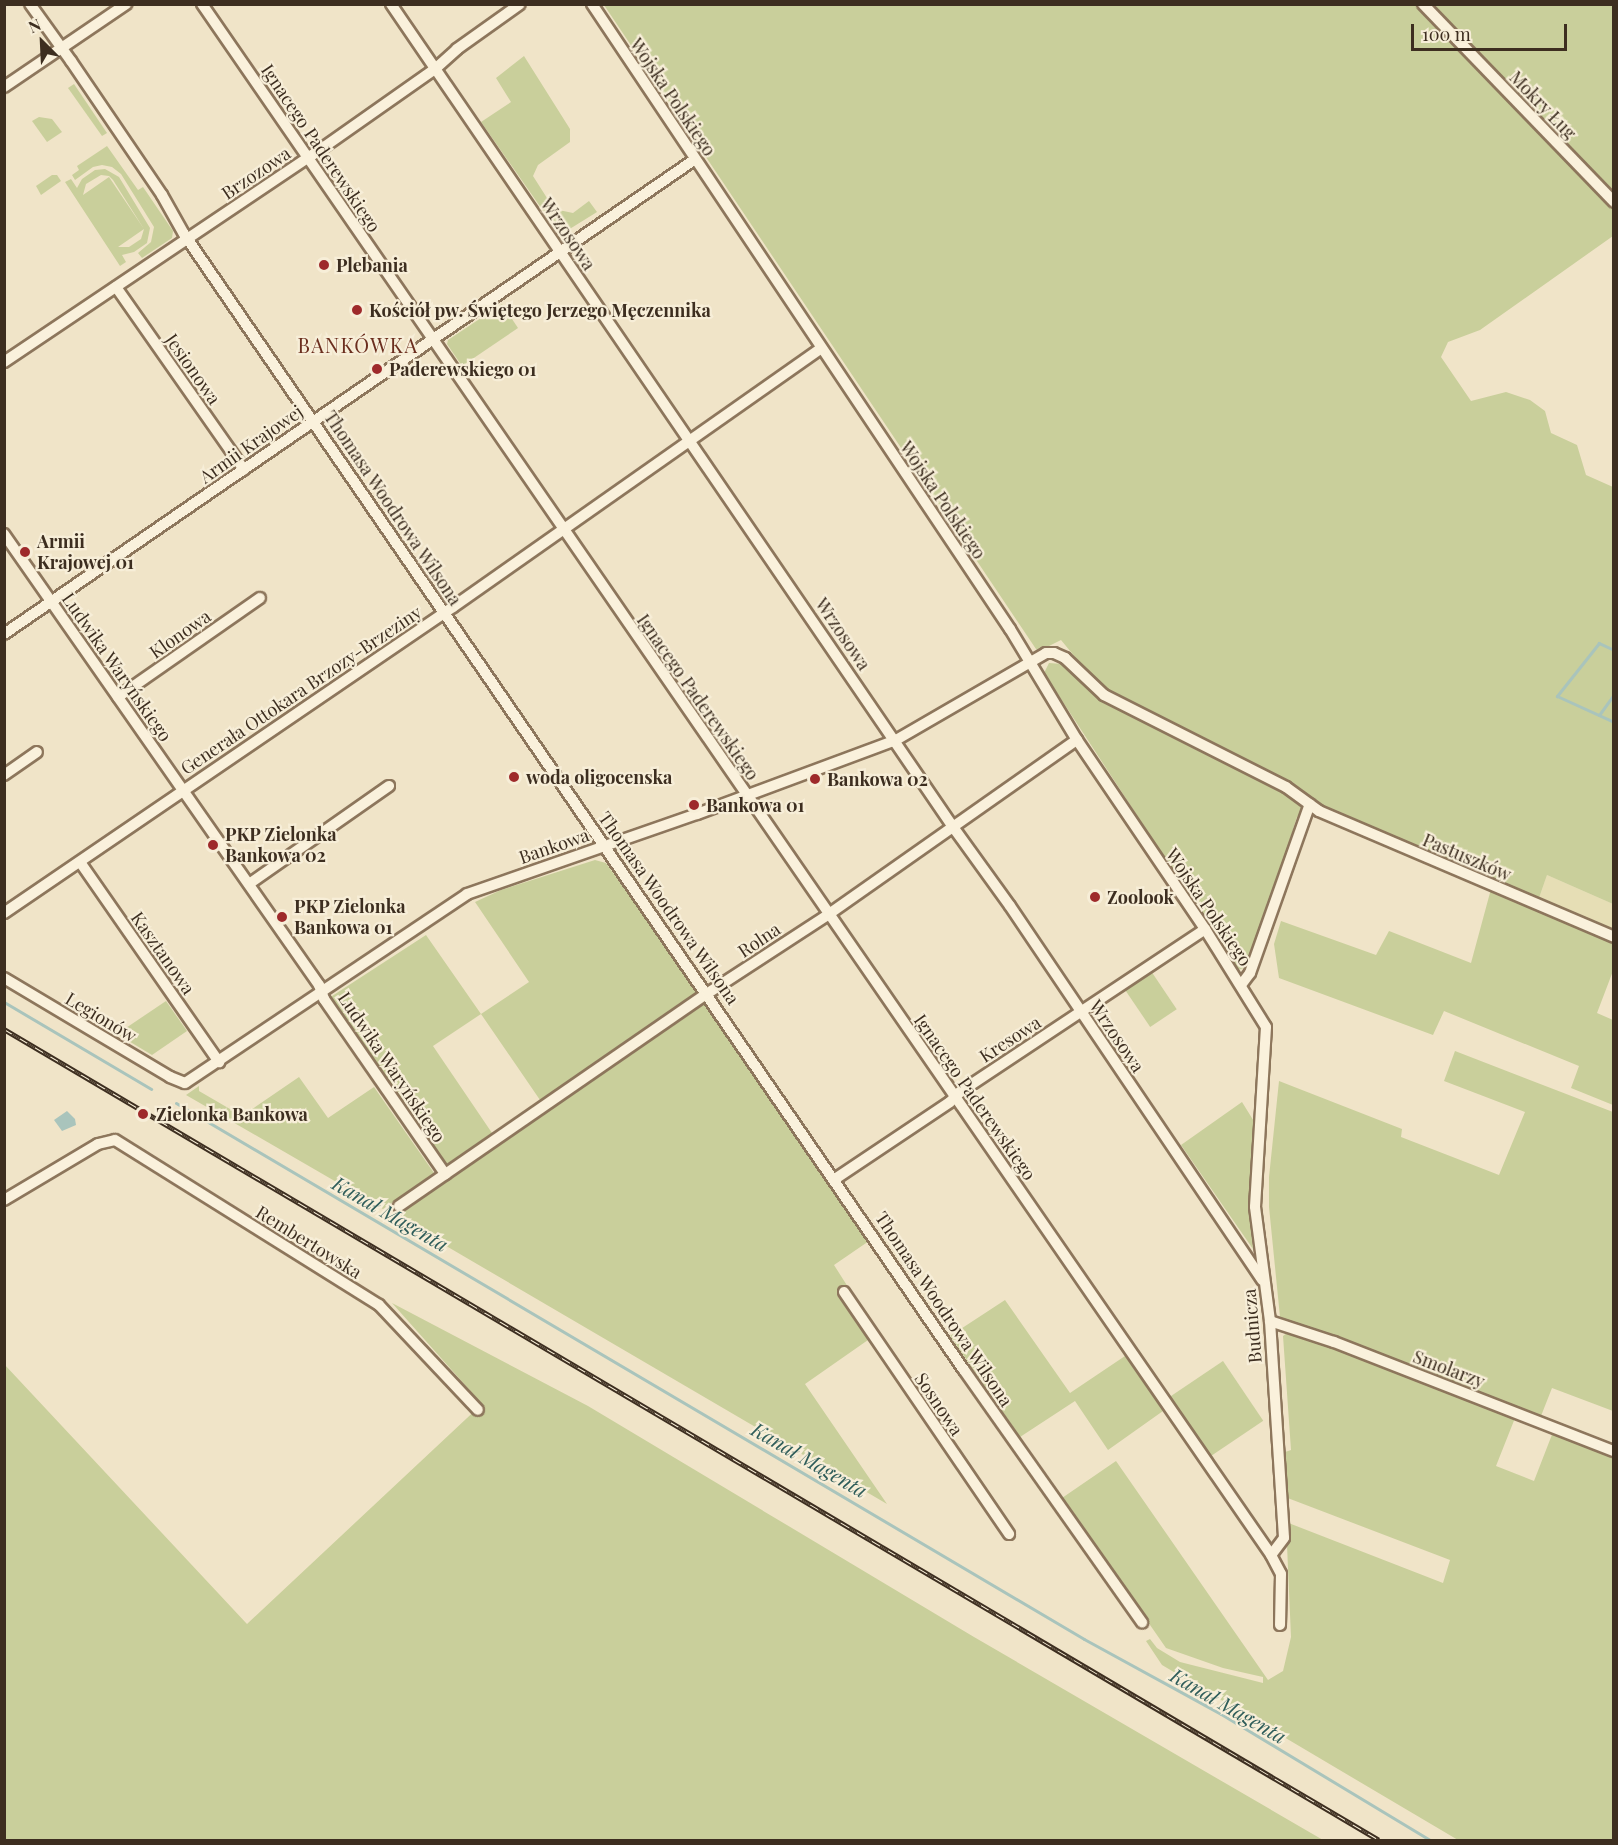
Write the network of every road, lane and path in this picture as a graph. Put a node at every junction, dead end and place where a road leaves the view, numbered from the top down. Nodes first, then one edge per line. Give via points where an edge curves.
1 (30, 4) edge
2 (126, 4) edge
3 (202, 4) edge
4 (391, 4) edge
5 (520, 4) edge
6 (592, 4) edge
7 (1423, 4) edge
8 (60, 50) junction
9 (435, 69) junction
10 (4, 87) edge
11 (308, 158) junction
12 (694, 160) junction
13 (1614, 202) edge
14 (189, 238) junction
15 (560, 253) junction
16 (116, 287) junction
17 (432, 340) junction
18 (821, 348) junction
19 (4, 362) edge
20 (314, 421) junction
21 (690, 440) junction
22 (244, 470) junction
23 (563, 530) junction
24 (4, 534) edge
25 (260, 598) dead end
26 (52, 602) junction
27 (444, 612) junction
28 (4, 634) edge
29 (1030, 662) junction
30 (118, 697) junction
31 (896, 740) junction
32 (1077, 740) junction
33 (38, 752) dead end
34 (4, 775) edge
35 (389, 786) dead end
36 (182, 790) junction
37 (747, 796) junction
38 (1310, 804) junction
39 (953, 827) junction
40 (605, 846) junction
41 (80, 862) junction
42 (249, 884) junction
43 (4, 913) edge
44 (829, 914) junction
45 (1205, 929) junction
46 (1614, 937) edge
47 (4, 978) edge
48 (1240, 985) junction
49 (322, 991) junction
50 (708, 993) junction
51 (1080, 1012) junction
52 (1262, 1018) joint
53 (219, 1062) junction
54 (181, 1083) joint
55 (955, 1097) junction
56 (445, 1174) junction
57 (836, 1179) junction
58 (4, 1200) edge
59 (399, 1206) dead end
60 (1265, 1285) junction
61 (844, 1292) dead end
62 (1270, 1321) junction
63 (478, 1410) dead end
64 (1614, 1451) edge
65 (1009, 1534) dead end
66 (1271, 1555) junction
67 (1142, 1622) dead end
68 (1280, 1625) dead end

1 - 8 street, Thomasa Woodrowa Wilsona
2 - 8 street
3 - 11 street, Ignacego Paderewskiego
4 - 9 street, Wrzosowa
5 - 9 street, Brzozowa
6 - 12 street, Wojska Polskiego
7 - 13 street, Mokry Ług
8 - 10 street
8 - 14 street, Thomasa Woodrowa Wilsona
9 - 11 street, Brzozowa
9 - 15 street, Wrzosowa
11 - 14 street, Brzozowa
11 - 17 street, Ignacego Paderewskiego
12 - 15 street, Armii Krajowej
12 - 18 street, Wojska Polskiego
14 - 16 street, Brzozowa
14 - 20 street, Thomasa Woodrowa Wilsona
15 - 17 street, Armii Krajowej
15 - 21 street, Wrzosowa
16 - 19 street, Brzozowa
16 - 22 street, Jesionowa
17 - 20 street, Armii Krajowej
17 - 23 street, Ignacego Paderewskiego
18 - 21 street, Generała Ottokara Brzozy-Brzeziny
18 - 29 street, Wojska Polskiego
20 - 22 street, Armii Krajowej
20 - 27 street, Thomasa Woodrowa Wilsona
21 - 23 street, Generała Ottokara Brzozy-Brzeziny
21 - 31 street, Wrzosowa
22 - 26 street, Armii Krajowej
23 - 27 street, Generała Ottokara Brzozy-Brzeziny
23 - 37 street, Ignacego Paderewskiego
24 - 26 street, Ludwika Waryńskiego
25 - 30 street, Klonowa
26 - 28 street, Armii Krajowej
26 - 30 street, Ludwika Waryńskiego
27 - 36 street, Generała Ottokara Brzozy-Brzeziny
27 - 40 street, Thomasa Woodrowa Wilsona
29 - 31 street, Bankowa
29 - 32 street, Wojska Polskiego
29 - 38 street, Pastuszków via 1046,653 1060,655 1104,695 1286,787
30 - 36 street, Ludwika Waryńskiego
31 - 37 street, Bankowa
31 - 39 street, Wrzosowa
32 - 39 street, Rolna
32 - 45 street, Wojska Polskiego
33 - 34 street
35 - 42 street
36 - 41 street, Generała Ottokara Brzozy-Brzeziny
36 - 42 street, Ludwika Waryńskiego
37 - 40 street, Bankowa
37 - 44 street, Ignacego Paderewskiego
38 - 46 street, Pastuszków via 1356,828
38 - 48 street via 1250,973
39 - 44 street, Rolna
39 - 51 street, Wrzosowa
40 - 49 street, Bankowa via 467,894
40 - 50 street, Thomasa Woodrowa Wilsona
41 - 43 street, Generała Ottokara Brzozy-Brzeziny
41 - 53 street, Kasztanowa
42 - 49 street, Ludwika Waryńskiego
44 - 50 street, Rolna
44 - 55 street, Ignacego Paderewskiego
45 - 48 street, Wojska Polskiego
45 - 51 street, Kresowa
47 - 54 street, Legionów
48 - 52 street, Wojska Polskiego
49 - 53 street, Bankowa
49 - 56 street, Ludwika Waryńskiego
50 - 56 street, Rolna
50 - 57 street, Thomasa Woodrowa Wilsona
51 - 55 street, Kresowa
51 - 60 street, Wrzosowa
52 - 60 street, Budnicza via 1267,1044 1255,1207
53 - 54 street, Bankowa via 191,1081
55 - 57 street, Kresowa
55 - 66 street, Ignacego Paderewskiego
56 - 59 street, Rolna
57 - 67 street, Thomasa Woodrowa Wilsona via 964,1370
58 - 63 street, Rembertowska via 98,1144 108,1140 122,1143 378,1305
60 - 62 street, Budnicza
61 - 65 street, Sosnowa
62 - 64 street, Smolarzy
62 - 66 street, Budnicza via 1284,1538
66 - 68 street via 1281,1574

